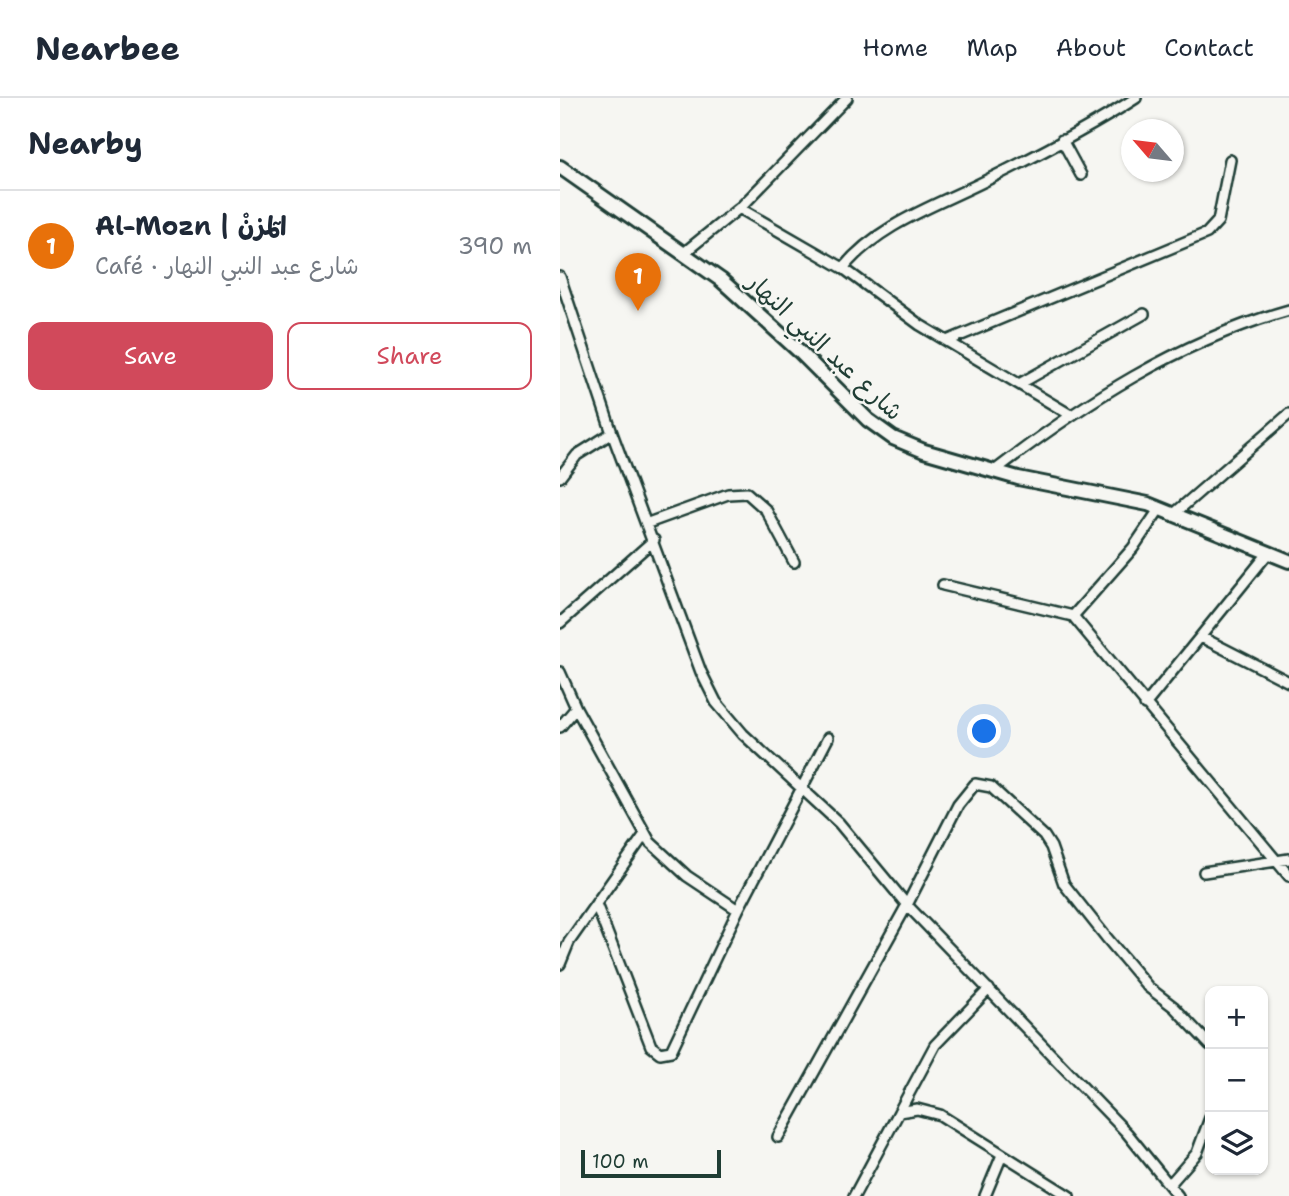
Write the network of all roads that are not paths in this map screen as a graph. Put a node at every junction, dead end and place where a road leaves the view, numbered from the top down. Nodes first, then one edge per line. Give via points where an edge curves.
1 (848, 98) edge
2 (1136, 98) edge
3 (1062, 140) junction
4 (1230, 160) dead end
5 (560, 167) edge
6 (1081, 175) dead end
7 (740, 208) junction
8 (685, 252) junction
9 (843, 268) junction
10 (560, 276) edge
11 (1289, 310) edge
12 (1144, 314) dead end
13 (947, 341) junction
14 (1021, 383) junction
15 (1069, 414) junction
16 (1289, 414) edge
17 (612, 433) junction
18 (993, 472) junction
19 (560, 477) edge
20 (1160, 508) junction
21 (1175, 513) junction
22 (648, 523) junction
23 (654, 540) junction
24 (1269, 552) junction
25 (1289, 561) edge
26 (794, 562) dead end
27 (943, 585) dead end
28 (1073, 616) junction
29 (560, 623) edge
30 (1201, 637) junction
31 (560, 672) edge
32 (1289, 682) edge
33 (1145, 705) junction
34 (576, 708) junction
35 (560, 727) edge
36 (828, 738) dead end
37 (801, 787) junction
38 (645, 834) junction
39 (1289, 859) edge
40 (1276, 860) junction
41 (1204, 872) dead end
42 (1289, 877) edge
43 (596, 904) junction
44 (907, 905) junction
45 (738, 910) junction
46 (562, 950) edge
47 (560, 964) edge
48 (989, 989) junction
49 (1205, 1040) edge
50 (899, 1112) junction
51 (1205, 1133) edge
52 (778, 1137) dead end
53 (1002, 1154) junction
54 (1170, 1184) junction
55 (854, 1196) edge
56 (985, 1196) edge
57 (1069, 1196) edge
58 (1178, 1196) edge

1 - 7 street
2 - 3 street
3 - 6 street
3 - 9 street via 884,231 861,247
4 - 13 street via 1218,222 1207,233
5 - 8 street, شارع عبد النبي النهار
7 - 8 street
7 - 9 street
8 - 18 street, شارع عبد النبي النهار via 755,309 881,431 908,446
9 - 13 street
10 - 17 street
11 - 15 street via 1170,357
12 - 14 street
13 - 14 street
14 - 15 street
15 - 18 street
16 - 21 street
17 - 19 street via 577,455
17 - 22 street
18 - 20 street, شارع عبد النبي النهار
20 - 21 street, شارع عبد النبي النهار
20 - 28 street via 1133,548
21 - 24 street, شارع عبد النبي النهار
22 - 23 street
22 - 26 street via 728,494 747,493 766,510
23 - 29 street
23 - 37 street via 709,690 743,734
24 - 25 street, شارع عبد النبي النهار
24 - 30 street
27 - 28 street
28 - 33 street
30 - 32 street
30 - 33 street
31 - 34 street
33 - 40 street
34 - 35 street
34 - 38 street
36 - 37 street
37 - 44 street via 839,823
37 - 45 street
38 - 43 street
38 - 45 street via 677,868
39 - 40 street
40 - 41 street
40 - 42 street
43 - 45 street via 652,1046 666,1054 675,1048
43 - 46 street
44 - 48 street
44 - 49 street via 965,795 975,784 986,783 1044,836 1064,884 1148,987
44 - 52 street
46 - 47 street
48 - 50 street via 935,1045
48 - 54 street
50 - 53 street via 929,1110
50 - 55 street
51 - 54 street via 1200,1148
53 - 56 street
53 - 57 street
54 - 58 street

